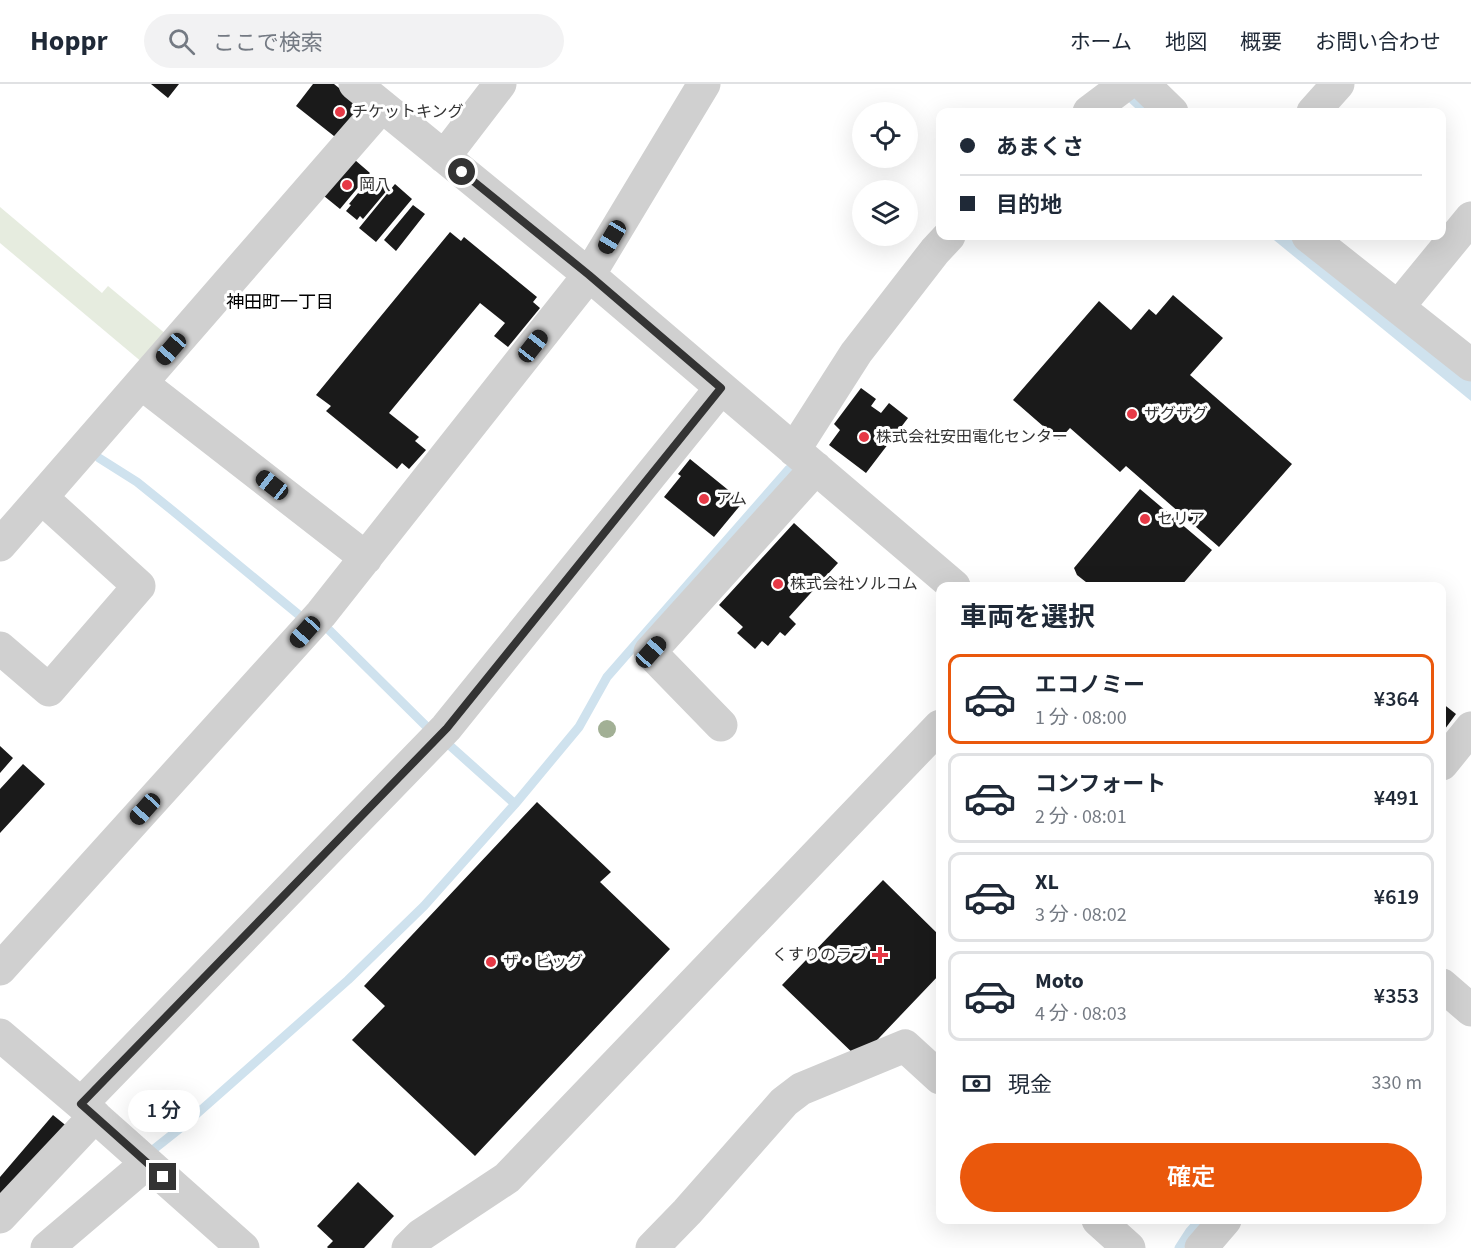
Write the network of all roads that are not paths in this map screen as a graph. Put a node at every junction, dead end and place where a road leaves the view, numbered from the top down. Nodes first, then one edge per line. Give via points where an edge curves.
1 (355, 84) edge
2 (500, 84) edge
3 (705, 84) edge
4 (1338, 84) edge
5 (1129, 86) edge
6 (382, 106) junction
7 (1095, 108) edge
8 (1165, 108) edge
9 (1317, 108) edge
10 (444, 157) junction
11 (1471, 219) edge
12 (945, 240) edge
13 (1313, 240) edge
14 (589, 275) junction
15 (1398, 307) junction
16 (1471, 365) edge
17 (141, 383) junction
18 (721, 388) junction
19 (805, 459) junction
20 (42, 498) junction
21 (0, 545) edge
22 (366, 558) junction
23 (949, 582) edge
24 (0, 648) edge
25 (721, 725) dead end
26 (1471, 728) edge
27 (936, 730) edge
28 (1446, 759) edge
29 (0, 969) edge
30 (0, 1035) edge
31 (936, 1074) edge
32 (88, 1110) junction
33 (147, 1162) junction
34 (0, 1217) edge
35 (1102, 1224) edge
36 (1222, 1224) edge
37 (48, 1248) edge
38 (243, 1248) edge
39 (408, 1248) edge
40 (652, 1248) edge
41 (1129, 1248) edge
42 (1201, 1248) edge

1 - 6 street
2 - 10 street
3 - 14 street
4 - 9 street
5 - 7 street
5 - 8 street
6 - 10 street
6 - 17 street
10 - 14 street
11 - 15 street
12 - 19 street via 856,353
13 - 15 street
14 - 18 street
14 - 22 street
15 - 16 street
17 - 20 street
17 - 22 street
18 - 19 street
18 - 32 street via 447,728
19 - 23 street
19 - 25 street via 651,652
20 - 21 street
20 - 24 street via 140,586 49,690
22 - 29 street via 321,614
26 - 28 street
27 - 39 street via 507,1178 421,1235
30 - 32 street
31 - 40 street via 905,1046 801,1089 784,1102
32 - 33 street
32 - 34 street
33 - 37 street
33 - 38 street
35 - 41 street
36 - 42 street

